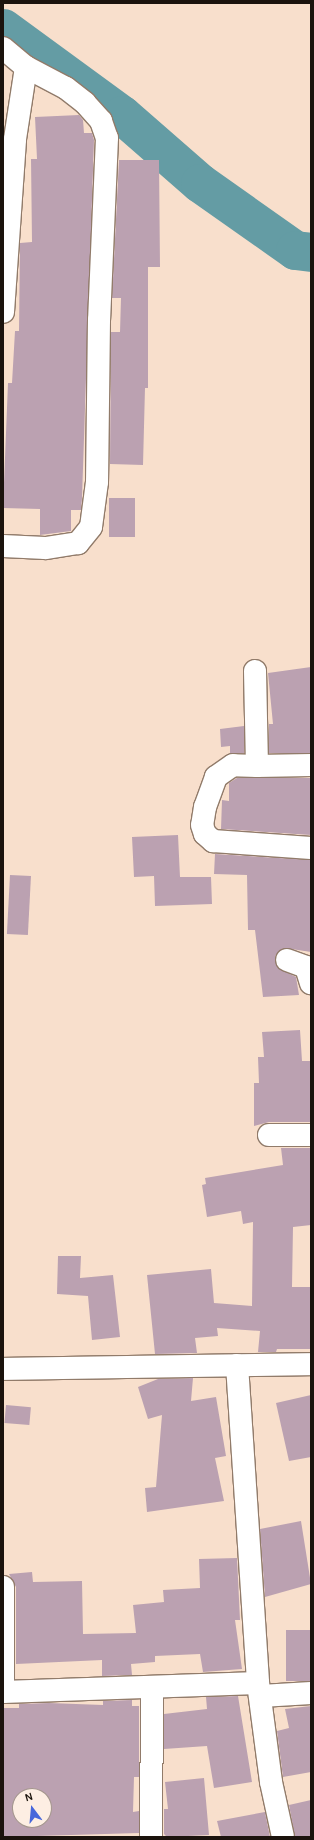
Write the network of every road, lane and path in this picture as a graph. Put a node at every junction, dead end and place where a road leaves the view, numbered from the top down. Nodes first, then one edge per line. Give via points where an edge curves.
1 (3, 48) edge
2 (26, 67) junction
3 (3, 312) edge
4 (3, 546) edge
5 (256, 671) dead end
6 (311, 764) edge
7 (257, 766) junction
8 (311, 848) edge
9 (287, 960) dead end
10 (311, 983) edge
11 (269, 1135) dead end
12 (311, 1135) edge
13 (311, 1364) edge
14 (237, 1365) junction
15 (3, 1370) edge
16 (3, 1587) edge
17 (152, 1688) junction
18 (259, 1690) junction
19 (3, 1692) edge
20 (311, 1693) edge
21 (151, 1837) edge
22 (283, 1837) edge

1 - 2 street
2 - 3 street via 15,139
2 - 4 street via 66,88 85,103 101,120 107,138 99,320 98,482 91,527 78,543 45,548
5 - 7 street
6 - 7 street
7 - 8 street via 233,765 216,776 211,783 202,825 207,839 286,848
9 - 10 street via 306,967
11 - 12 street
13 - 14 street
14 - 15 street
14 - 18 street
16 - 19 street
17 - 18 street
17 - 19 street
17 - 21 street
18 - 20 street
18 - 22 street via 271,1782

